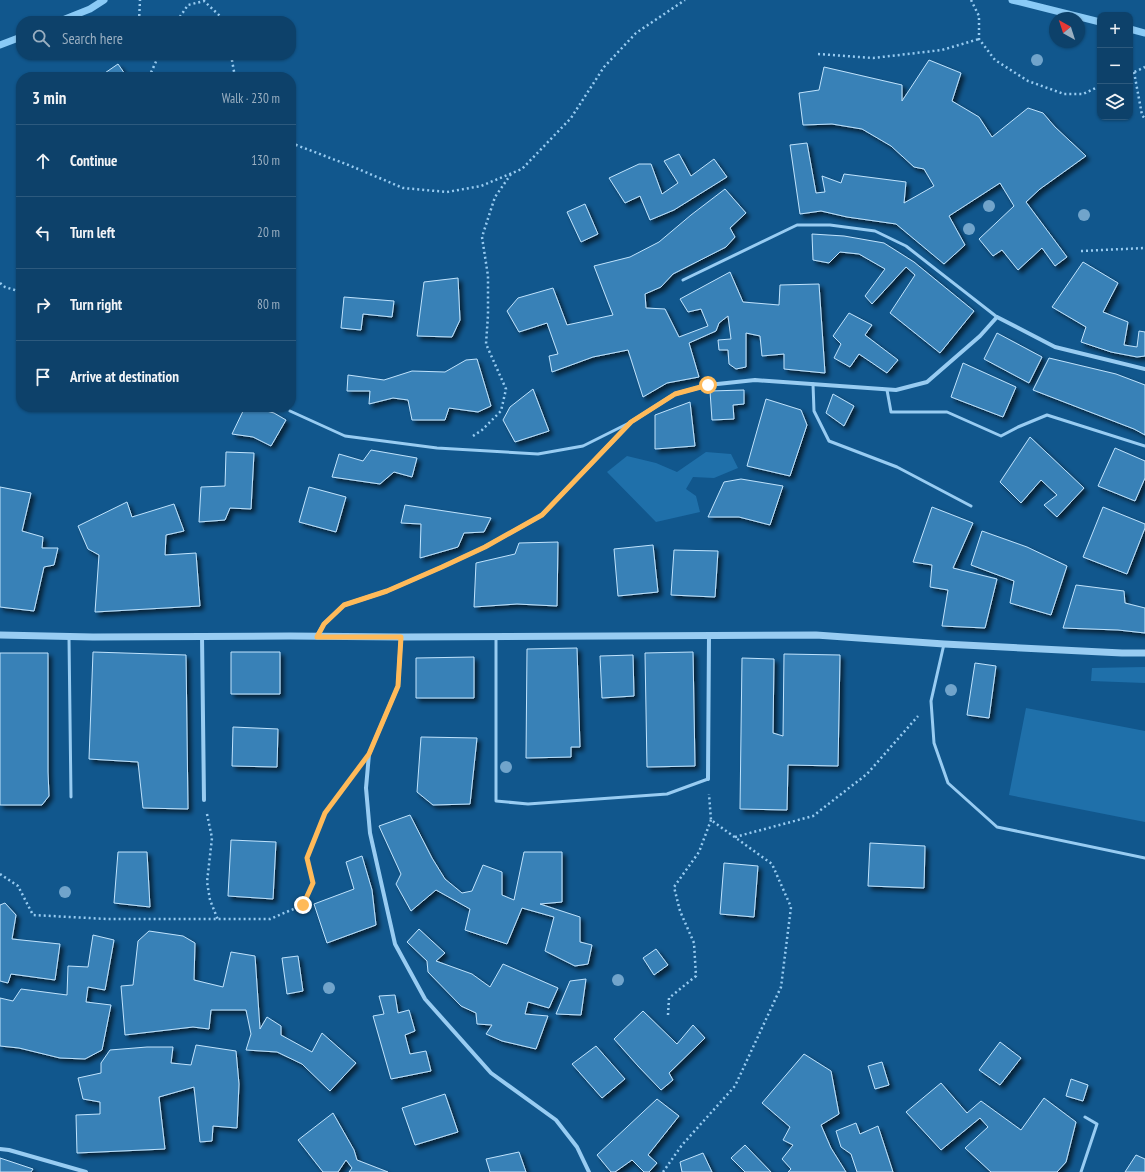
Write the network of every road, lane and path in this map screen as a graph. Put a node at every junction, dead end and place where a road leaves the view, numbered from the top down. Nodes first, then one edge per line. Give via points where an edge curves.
1 (140, 0) edge
2 (685, 0) edge
3 (972, 0) edge
4 (139, 16) edge
5 (180, 16) edge
6 (220, 16) edge
7 (979, 39) junction
8 (818, 54) dead end
9 (156, 60) edge
10 (232, 60) edge
11 (1145, 67) edge
12 (151, 72) edge
13 (235, 72) edge
14 (1134, 72) joint
15 (1097, 87) edge
16 (1145, 119) edge
17 (296, 145) edge
18 (511, 174) junction
19 (1145, 248) edge
20 (1081, 251) dead end
21 (683, 280) dead end
22 (0, 283) edge
23 (16, 290) edge
24 (997, 317) junction
25 (1145, 369) edge
26 (813, 384) junction
27 (887, 390) junction
28 (292, 412) edge
29 (631, 422) junction
30 (1145, 446) edge
31 (451, 449) junction
32 (971, 506) dead end
33 (0, 635) edge
34 (709, 635) junction
35 (69, 636) junction
36 (202, 636) junction
37 (317, 637) junction
38 (401, 637) junction
39 (496, 637) junction
40 (944, 644) junction
41 (1145, 653) edge
42 (931, 701) junction
43 (369, 754) junction
44 (708, 779) junction
45 (71, 797) dead end
46 (204, 800) joint
47 (711, 820) junction
48 (734, 838) junction
49 (1145, 858) edge
50 (0, 874) edge
51 (218, 920) junction
52 (668, 1015) dead end
53 (1085, 1117) dead end
54 (0, 1149) edge
55 (86, 1172) edge
56 (589, 1172) edge
57 (663, 1172) edge
58 (1081, 1172) edge

1 - 4 path
2 - 18 path via 636,33 604,67 571,118 522,170
3 - 7 path via 979,16
5 - 6 path via 188,5 204,1
7 - 8 path via 942,50 873,58
7 - 15 path via 995,60 1028,80 1064,94 1083,94
9 - 12 path
10 - 13 path
11 - 14 path
14 - 16 path via 1142,115
17 - 18 path via 403,188 447,192 481,186
18 - 31 path via 496,197 482,237 488,276 486,344 506,389 500,411 482,430
19 - 20 path
21 - 24 lane via 797,225 830,225 875,231 906,246
22 - 23 path
24 - 25 street via 1055,347
24 - 27 street via 980,336 927,382
26 - 27 street
26 - 29 street via 755,380 708,385 675,394
26 - 32 lane via 814,411 829,441 897,467
27 - 30 lane via 891,412 947,412 1001,436 1046,415
28 - 31 lane via 345,436
29 - 31 lane via 583,446 538,454
29 - 37 street via 542,515 485,547 442,567 387,591 344,605 324,624
33 - 35 street
34 - 39 street
34 - 40 street via 816,635
34 - 44 street
35 - 36 street
35 - 45 lane
36 - 37 street
36 - 46 street
37 - 38 street
38 - 39 street
38 - 43 street via 398,686
39 - 44 lane via 496,801 528,804 667,794
40 - 41 street
40 - 42 lane
42 - 48 path via 867,774 813,816
42 - 49 lane via 934,743 948,783 997,827
43 - 51 path via 325,813 307,858 313,883 303,905 270,920
43 - 56 street via 366,788 370,833 395,944 425,999 491,1073 556,1120 577,1147
44 - 47 path
46 - 51 path via 212,838 207,882 210,900
47 - 48 path
47 - 52 path via 699,852 674,887 680,912 694,943 696,976 669,998
48 - 57 path via 772,864 791,907 781,987 735,1086 682,1145
50 - 51 path via 18,886 33,915
53 - 58 lane via 1097,1124
54 - 55 street

